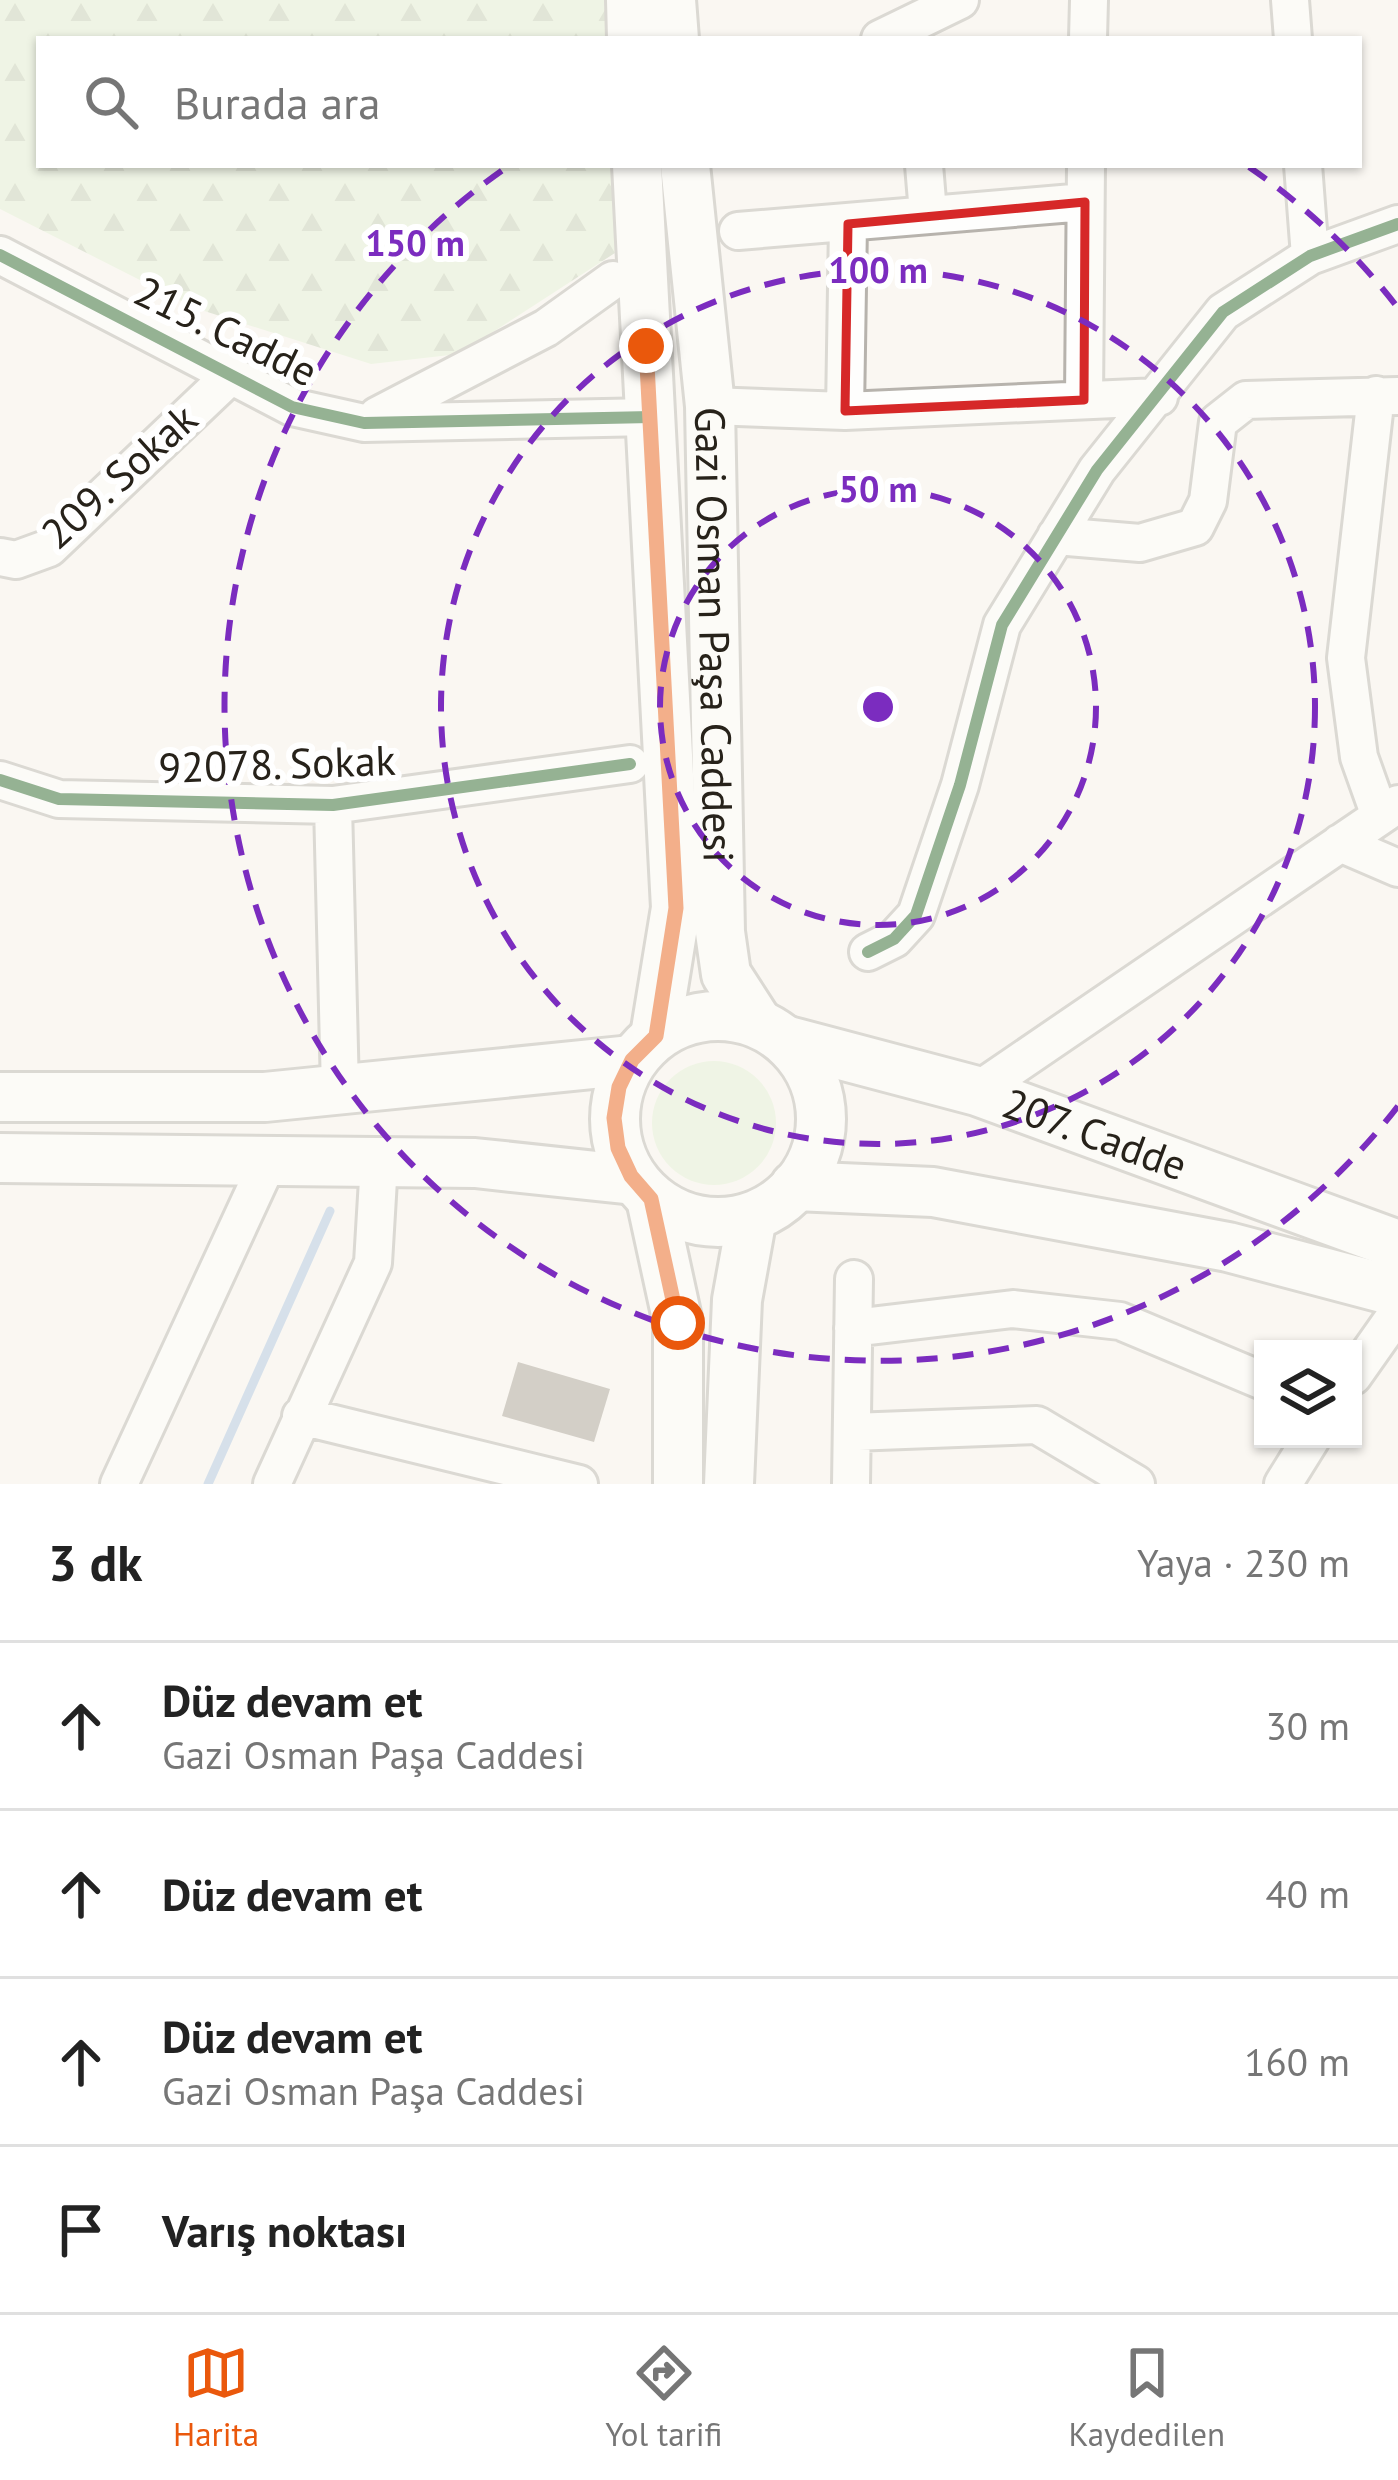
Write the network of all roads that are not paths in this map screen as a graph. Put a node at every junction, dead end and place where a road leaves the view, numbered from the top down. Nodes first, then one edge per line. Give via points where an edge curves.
1 (631, 0) edge
2 (671, 0) edge
3 (960, 0) edge
4 (1089, 0) edge
5 (1290, 0) edge
6 (901, 33) edge
7 (632, 36) edge
8 (674, 36) edge
9 (1088, 36) edge
10 (1293, 36) edge
11 (638, 168) edge
12 (685, 168) edge
13 (924, 168) edge
14 (1303, 168) edge
15 (1086, 183) edge
16 (928, 213) junction
17 (848, 224) junction
18 (1398, 224) edge
19 (738, 231) dead end
20 (0, 255) edge
21 (1310, 256) junction
22 (613, 280) dead end
23 (230, 376) junction
24 (1387, 396) edge
25 (1159, 397) junction
26 (1084, 400) junction
27 (710, 406) junction
28 (845, 411) junction
29 (651, 417) junction
30 (364, 423) junction
31 (1056, 536) junction
32 (0, 557) edge
33 (629, 764) dead end
34 (0, 780) edge
35 (332, 805) junction
36 (1389, 810) edge
37 (1340, 843) junction
38 (1398, 868) edge
39 (868, 952) dead end
40 (772, 1032) junction
41 (644, 1048) junction
42 (340, 1090) junction
43 (977, 1091) junction
44 (0, 1097) edge
45 (0, 1159) edge
46 (268, 1162) junction
47 (379, 1163) junction
48 (795, 1186) junction
49 (642, 1189) junction
50 (752, 1217) junction
51 (1398, 1245) edge
52 (854, 1279) dead end
53 (1398, 1292) edge
54 (1398, 1312) edge
55 (853, 1328) junction
56 (1362, 1363) edge
57 (1254, 1377) edge
58 (301, 1416) junction
59 (852, 1432) junction
60 (1305, 1448) edge
61 (470, 1471) edge
62 (119, 1484) edge
63 (272, 1484) edge
64 (579, 1484) edge
65 (678, 1484) edge
66 (729, 1484) edge
67 (851, 1484) edge
68 (1136, 1484) edge
69 (1283, 1484) edge

1 - 7 main road
2 - 8 main road
3 - 6 street
4 - 9 street
5 - 10 street
11 - 29 main road, Gazi Osman Paşa Caddesi
12 - 27 main road, Gazi Osman Paşa Caddesi
13 - 16 street
14 - 21 street
15 - 16 street
15 - 26 street
16 - 17 street
17 - 19 street
17 - 28 street
18 - 21 street
20 - 23 street, 215. Cadde
21 - 25 street via 1223,312
22 - 30 street via 546,328
23 - 30 street, 215. Cadde via 292,407
23 - 32 street, 209. Sokak via 49,548
24 - 31 street via 1246,400 1218,422 1208,501 1195,527 1140,543
24 - 36 street via 1346,658 1359,757
25 - 26 street
25 - 31 street via 1097,470
26 - 28 street
27 - 28 street
27 - 40 main road, Gazi Osman Paşa Caddesi via 720,932 726,974
29 - 30 street, 215. Cadde
29 - 41 main road, Gazi Osman Paşa Caddesi via 676,908
31 - 39 street via 1002,626 916,915 895,939
33 - 35 street, 92078. Sokak
34 - 35 street, 92078. Sokak via 58,799
35 - 42 street
36 - 37 street
37 - 38 street
37 - 43 street
40 - 41 main road via 723,1014 687,1019
40 - 43 main road, 207. Cadde
40 - 48 main road via 810,1070 821,1103 820,1139
41 - 42 main road
41 - 49 main road via 619,1087 614,1118 618,1148
42 - 44 main road
43 - 51 main road, 207. Cadde
45 - 46 main road
46 - 47 main road
46 - 62 street
47 - 49 main road via 475,1163
47 - 58 street via 373,1263
48 - 50 main road
48 - 53 main road, 207. Cadde via 933,1192 1228,1246
49 - 50 main road via 682,1217
49 - 65 main road via 678,1323
50 - 66 main road via 737,1300
52 - 55 street
54 - 56 street
55 - 57 street via 1013,1309 1120,1321
55 - 59 street
58 - 61 street
58 - 63 street
59 - 67 street
59 - 68 street via 1037,1425
60 - 69 street
61 - 64 street

